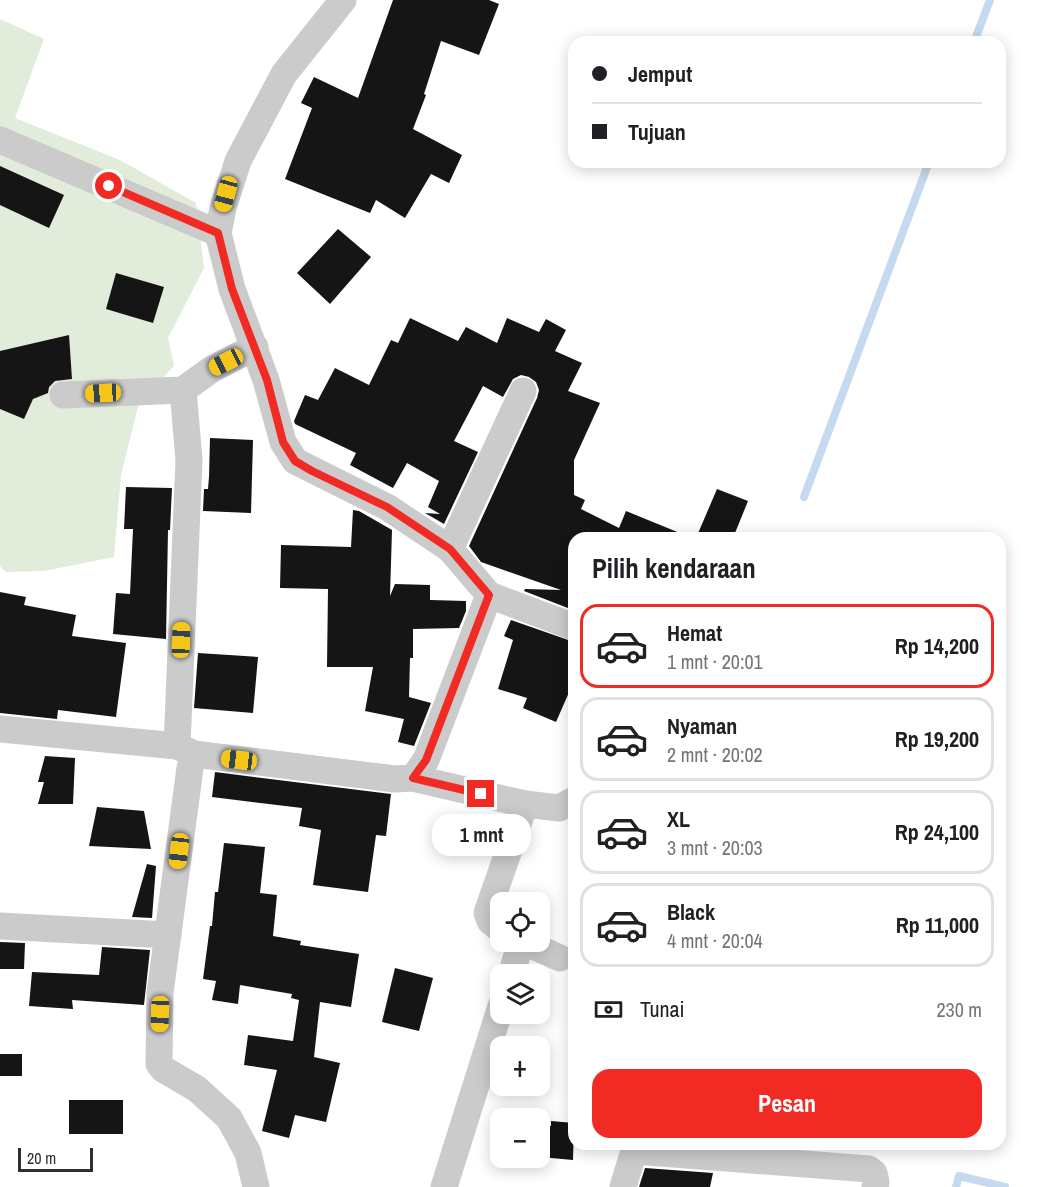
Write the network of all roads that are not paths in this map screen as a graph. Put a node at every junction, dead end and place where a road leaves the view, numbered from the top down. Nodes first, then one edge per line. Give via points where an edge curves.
1 (343, 0) edge
2 (0, 140) edge
3 (218, 233) junction
4 (255, 347) junction
5 (183, 390) junction
6 (523, 391) dead end
7 (63, 395) dead end
8 (450, 549) junction
9 (489, 595) junction
10 (568, 623) edge
11 (0, 729) edge
12 (185, 750) junction
13 (413, 778) junction
14 (568, 803) edge
15 (525, 804) junction
16 (494, 892) edge
17 (490, 904) edge
18 (490, 921) edge
19 (0, 926) edge
20 (168, 935) junction
21 (546, 952) edge
22 (560, 958) dead end
23 (495, 1024) edge
24 (634, 1150) edge
25 (657, 1150) edge
26 (256, 1187) edge
27 (444, 1187) edge
28 (623, 1187) edge
29 (875, 1187) edge

1 - 3 street via 284,74 238,161
2 - 3 street
3 - 4 street via 232,289
4 - 5 street via 212,369
4 - 8 street via 283,442 295,461 387,507
5 - 7 street
5 - 12 street via 189,459
6 - 8 street
8 - 9 street
9 - 10 street
9 - 13 street via 426,760
11 - 12 street
12 - 13 street via 395,779
12 - 20 street via 190,768
13 - 15 street
14 - 15 street via 559,808
15 - 16 street
17 - 18 street
19 - 20 street
20 - 26 street via 160,993 159,1064 197,1089 229,1118 248,1153
21 - 22 street
23 - 27 street
24 - 28 street
25 - 29 street via 868,1169 874,1173

